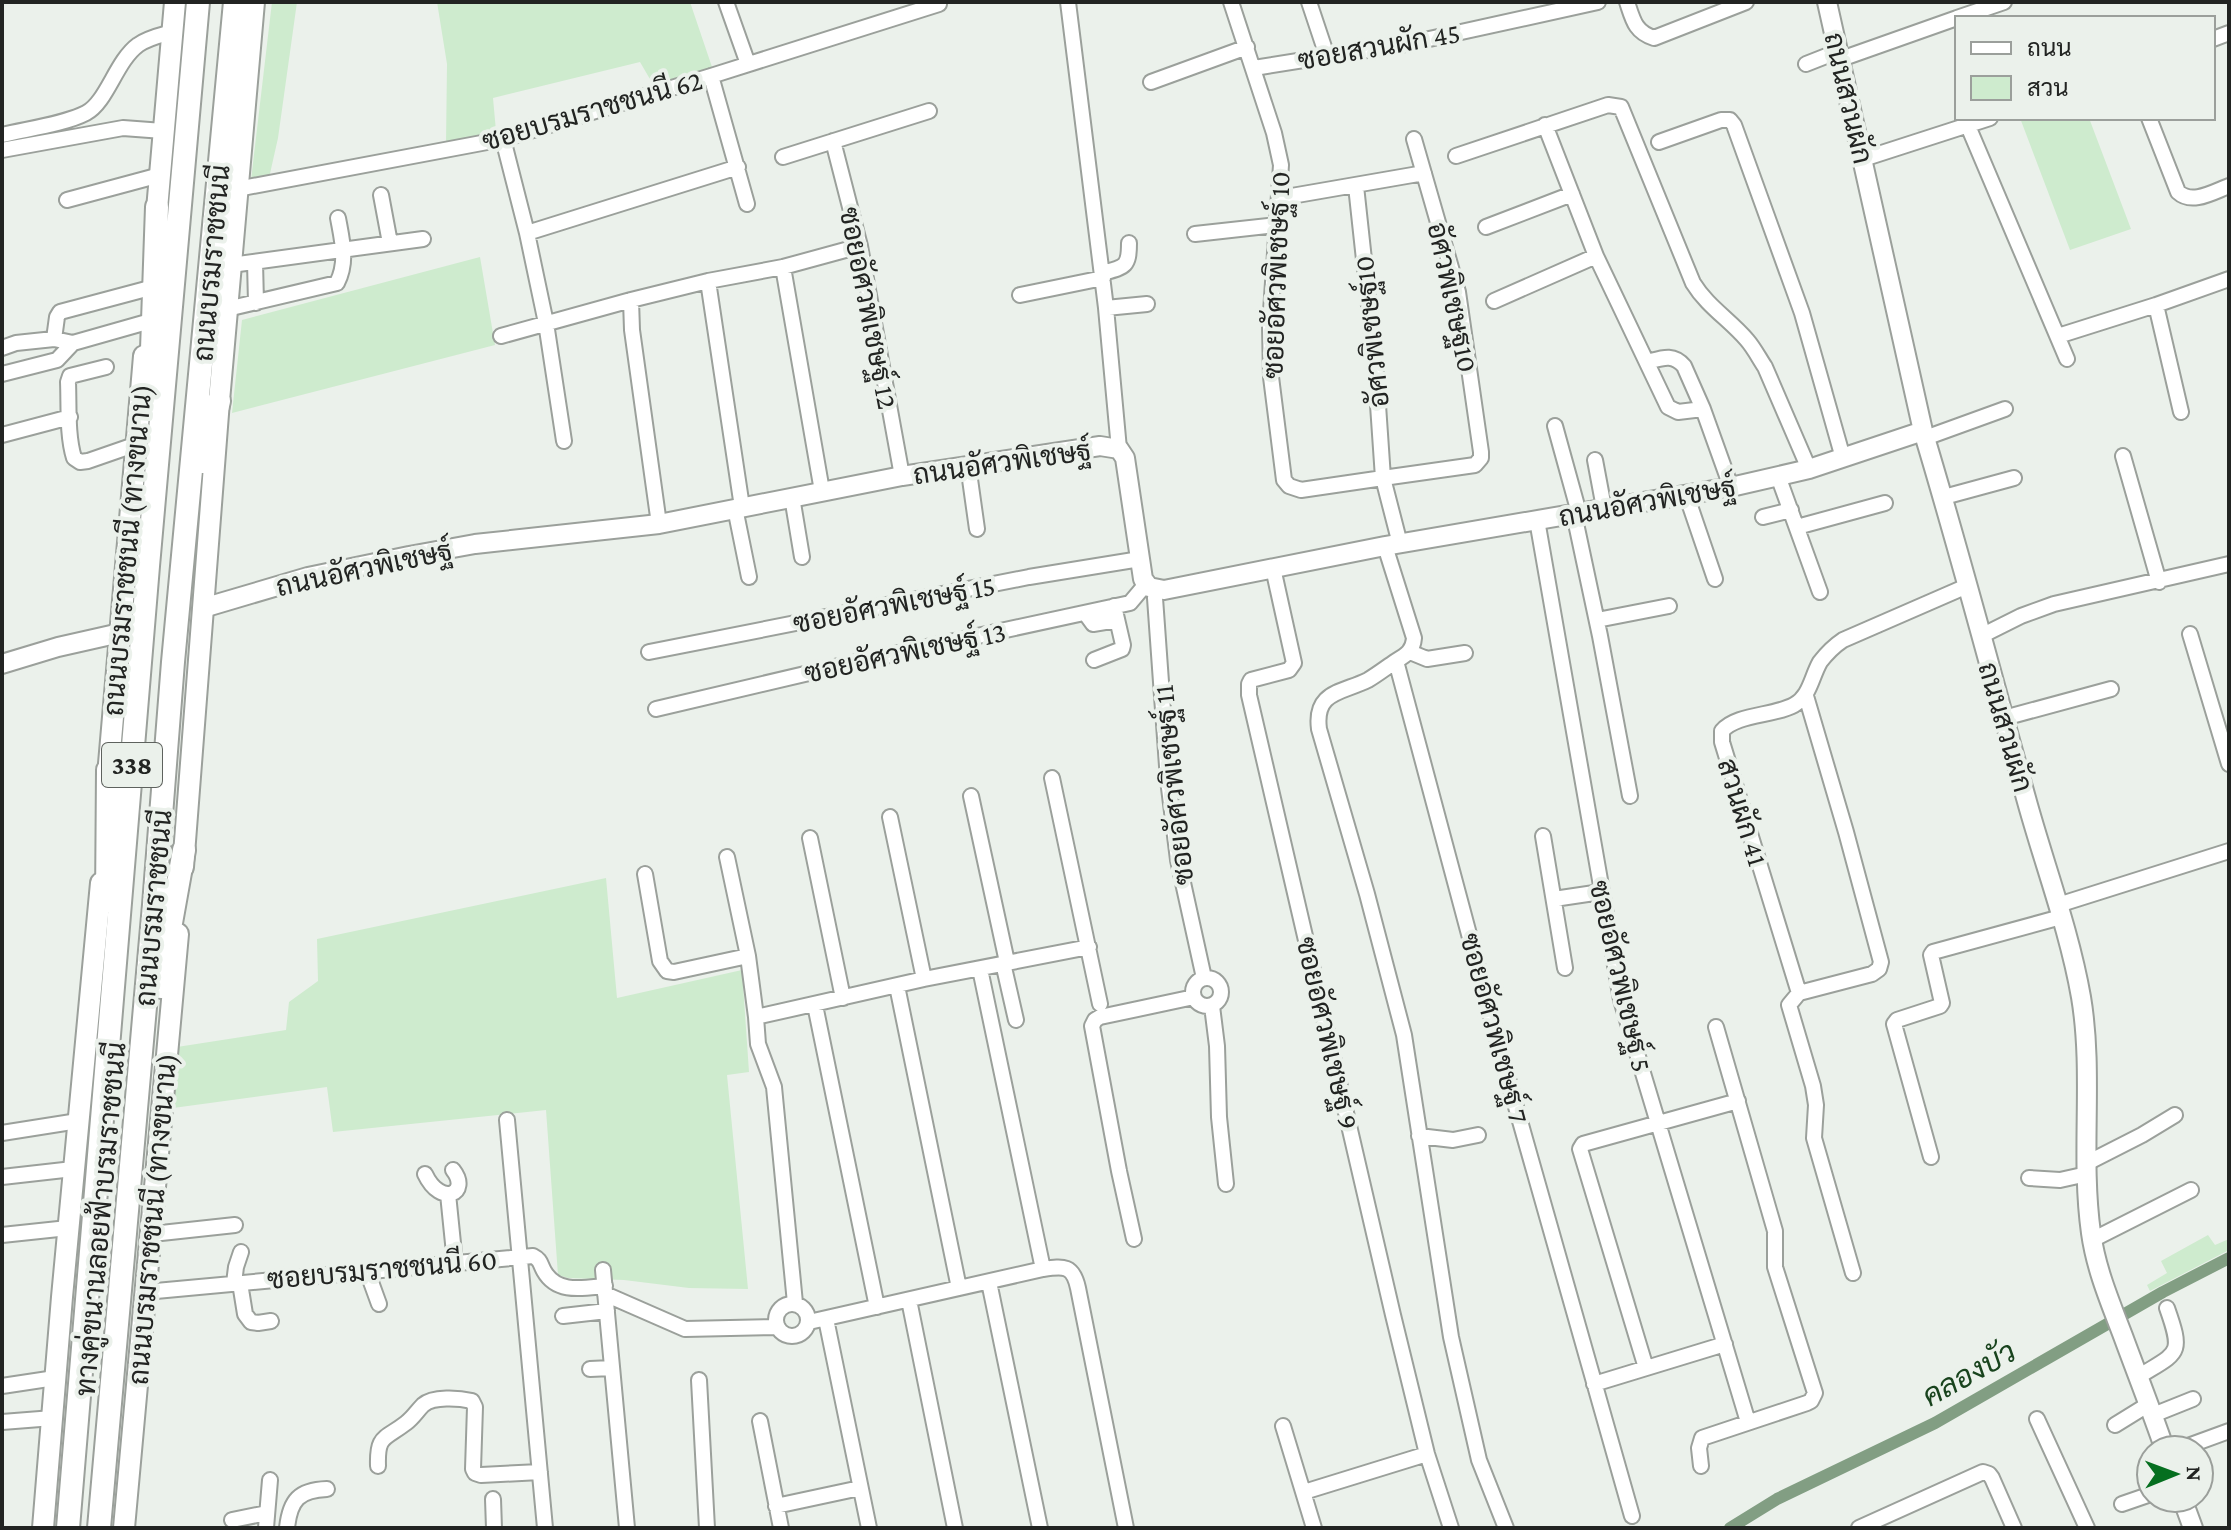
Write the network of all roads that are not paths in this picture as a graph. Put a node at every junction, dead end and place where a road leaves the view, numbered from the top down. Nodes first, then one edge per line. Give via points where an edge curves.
1 (175, 2) edge
2 (201, 2) edge
3 (254, 2) edge
4 (726, 2) edge
5 (1068, 2) edge
6 (1231, 2) edge
7 (1309, 2) edge
8 (1598, 2) edge
9 (1627, 2) edge
10 (1746, 2) edge
11 (1827, 2) edge
12 (2004, 2) edge
13 (939, 4) edge
14 (231, 5) edge
15 (1981, 6) edge
16 (1961, 16) edge
17 (1955, 19) edge
18 (172, 32) junction
19 (1247, 47) junction
20 (1840, 55) junction
21 (1327, 56) junction
22 (748, 64) junction
23 (1806, 64) dead end
24 (1254, 68) junction
25 (711, 76) junction
26 (1151, 82) dead end
27 (929, 111) dead end
28 (1984, 120) edge
29 (2150, 120) edge
30 (1545, 125) junction
31 (1968, 126) junction
32 (163, 131) junction
33 (2, 135) edge
34 (503, 139) junction
35 (1414, 139) dead end
36 (833, 141) junction
37 (1659, 142) dead end
38 (2, 150) edge
39 (1456, 156) dead end
40 (783, 157) dead end
41 (1863, 159) junction
42 (738, 167) junction
43 (1424, 173) junction
44 (160, 175) junction
45 (1356, 186) junction
46 (2229, 186) edge
47 (237, 189) junction
48 (1572, 194) junction
49 (381, 195) dead end
50 (1280, 198) junction
51 (67, 200) dead end
52 (747, 204) dead end
53 (157, 207) junction
54 (338, 218) dead end
55 (1277, 225) junction
56 (1486, 227) dead end
57 (527, 233) junction
58 (1195, 234) dead end
59 (423, 239) dead end
60 (390, 243) junction
61 (1129, 243) dead end
62 (860, 246) junction
63 (344, 249) junction
64 (1596, 256) junction
65 (255, 262) junction
66 (231, 265) junction
67 (783, 267) junction
68 (1103, 276) junction
69 (2229, 279) edge
70 (708, 281) junction
71 (150, 288) junction
72 (1020, 295) dead end
73 (631, 300) junction
74 (1494, 301) dead end
75 (256, 303) junction
76 (1147, 304) dead end
77 (2156, 305) junction
78 (1106, 308) junction
79 (227, 309) junction
80 (147, 322) junction
81 (546, 323) junction
82 (501, 336) dead end
83 (2058, 336) junction
84 (54, 339) junction
85 (73, 343) junction
86 (2, 348) edge
87 (2067, 359) dead end
88 (1647, 362) junction
89 (106, 367) dead end
90 (2, 374) edge
91 (219, 401) junction
92 (1703, 409) junction
93 (2005, 409) dead end
94 (2181, 412) dead end
95 (70, 417) junction
96 (1555, 426) dead end
97 (2, 435) edge
98 (1924, 435) junction
99 (564, 441) dead end
100 (137, 444) junction
101 (1119, 449) junction
102 (2123, 456) dead end
103 (1843, 458) junction
104 (1595, 460) dead end
105 (968, 465) junction
106 (1809, 469) junction
107 (902, 476) junction
108 (1778, 476) junction
109 (1383, 478) junction
110 (2014, 478) dead end
111 (1731, 487) junction
112 (822, 491) junction
113 (1686, 494) junction
114 (792, 497) junction
115 (1944, 497) junction
116 (1885, 503) dead end
117 (739, 507) junction
118 (1604, 508) junction
119 (1791, 510) junction
120 (1576, 513) junction
121 (1763, 517) dead end
122 (1537, 520) junction
123 (659, 524) junction
124 (1797, 527) junction
125 (977, 529) dead end
126 (186, 538) junction
127 (1393, 545) junction
128 (802, 557) dead end
129 (1140, 559) junction
130 (2229, 564) edge
131 (148, 566) junction
132 (1273, 568) junction
133 (749, 577) dead end
134 (1715, 579) dead end
135 (2159, 582) junction
136 (1967, 586) junction
137 (1152, 587) junction
138 (1820, 592) dead end
139 (1669, 606) dead end
140 (203, 608) junction
141 (1116, 613) junction
142 (1597, 620) junction
143 (120, 633) junction
144 (2190, 634) dead end
145 (1981, 636) junction
146 (649, 652) dead end
147 (1410, 652) junction
148 (1465, 653) dead end
149 (1094, 660) dead end
150 (1396, 661) junction
151 (2, 664) edge
152 (2111, 689) dead end
153 (1806, 696) junction
154 (656, 709) dead end
155 (2004, 718) junction
156 (2229, 764) edge
157 (108, 770) junction
158 (1052, 778) dead end
159 (971, 796) dead end
160 (1630, 796) dead end
161 (890, 817) dead end
162 (1543, 836) dead end
163 (810, 838) dead end
164 (184, 850) junction
165 (2229, 851) edge
166 (727, 857) dead end
167 (645, 874) dead end
168 (1601, 892) junction
169 (1554, 899) junction
170 (2059, 911) junction
171 (1089, 947) junction
172 (748, 956) junction
173 (1005, 963) junction
174 (1565, 968) dead end
175 (980, 969) junction
176 (1204, 978) junction
177 (924, 979) junction
178 (897, 986) junction
179 (1799, 993) junction
180 (1194, 997) junction
181 (843, 998) junction
182 (1100, 1004) dead end
183 (815, 1005) junction
184 (1212, 1006) junction
185 (756, 1017) junction
186 (1016, 1020) dead end
187 (1716, 1027) dead end
188 (1738, 1101) junction
189 (2175, 1115) dead end
190 (507, 1120) dead end
191 (78, 1121) junction
192 (1658, 1123) junction
193 (2, 1133) edge
194 (1478, 1135) dead end
195 (1419, 1136) junction
196 (1931, 1157) dead end
197 (2087, 1168) junction
198 (73, 1169) junction
199 (453, 1170) dead end
200 (425, 1174) dead end
201 (2, 1177) edge
202 (2029, 1178) dead end
203 (1226, 1184) dead end
204 (2191, 1190) dead end
205 (448, 1194) junction
206 (235, 1225) dead end
207 (68, 1228) junction
208 (152, 1234) junction
209 (2, 1235) edge
210 (1134, 1239) dead end
211 (2092, 1240) junction
212 (241, 1252) dead end
213 (520, 1257) junction
214 (455, 1263) junction
215 (1043, 1269) junction
216 (603, 1270) dead end
217 (367, 1271) junction
218 (1853, 1273) dead end
219 (989, 1282) junction
220 (237, 1283) junction
221 (959, 1288) junction
222 (605, 1290) junction
223 (145, 1292) junction
224 (909, 1300) junction
225 (795, 1303) junction
226 (379, 1304) dead end
227 (877, 1307) junction
228 (2167, 1308) dead end
229 (607, 1311) junction
230 (563, 1316) dead end
231 (826, 1319) junction
232 (271, 1321) dead end
233 (809, 1322) junction
234 (778, 1327) junction
235 (1725, 1344) junction
236 (612, 1368) junction
237 (1646, 1368) junction
238 (590, 1369) dead end
239 (2138, 1377) junction
240 (55, 1378) junction
241 (699, 1380) dead end
242 (1594, 1384) junction
243 (2, 1386) edge
244 (2193, 1399) dead end
245 (2151, 1409) junction
246 (53, 1418) junction
247 (2037, 1419) dead end
248 (760, 1421) dead end
249 (2, 1422) edge
250 (1748, 1422) junction
251 (2115, 1425) dead end
252 (1283, 1426) dead end
253 (2160, 1434) edge
254 (1427, 1454) junction
255 (378, 1466) dead end
256 (1701, 1466) dead end
257 (540, 1472) junction
258 (270, 1480) dead end
259 (860, 1488) junction
260 (327, 1489) dead end
261 (1304, 1492) junction
262 (493, 1499) dead end
263 (2135, 1500) edge
264 (2122, 1504) dead end
265 (776, 1506) junction
266 (1632, 1516) dead end
267 (232, 1520) dead end
268 (266, 1520) edge
269 (2010, 1527) edge
270 (43, 1528) edge
271 (56, 1528) edge
272 (68, 1528) edge
273 (75, 1528) edge
274 (91, 1528) edge
275 (99, 1528) edge
276 (113, 1528) edge
277 (124, 1528) edge
278 (287, 1528) edge
279 (494, 1528) edge
280 (545, 1528) edge
281 (627, 1528) edge
282 (707, 1528) edge
283 (781, 1528) edge
284 (869, 1528) edge
285 (955, 1528) edge
286 (1040, 1528) edge
287 (1126, 1528) edge
288 (1314, 1528) edge
289 (1451, 1528) edge
290 (1506, 1528) edge
291 (1859, 1528) edge
292 (2087, 1528) edge

1 - 18 main road, ถนนบรมราชชนนี (ทางขนาน) / 338
2 - 131 main road, ถนนบรมราชชนนี / 338
2 - 273 main road, ทางคู่ขนานลอยฟ้าบรมราชชนนี / 338
3 - 47 main road, ถนนบรมราชชนนี (ทางขนาน) / 338
4 - 22 street
5 - 68 street
6 - 19 street, ซอยอัศวพิเชษฐ์ 10
7 - 21 street
8 - 21 street, ซอยสวนผัก 45
9 - 10 street via 1638,30 1654,38
11 - 20 street, ถนนสวนผัก
12 - 15 street
13 - 22 street, ซอยบรมราชชนนี 62
14 - 126 main road, ถนนบรมราชชนนี / 338
14 - 274 main road, ทางคู่ขนานลอยฟ้าบรมราชชนนี / 338
15 - 16 street
17 - 20 street
18 - 32 main road, ถนนบรมราชชนนี (ทางขนาน) / 338
18 - 33 street via 136,46 88,112
19 - 24 street, ซอยอัศวพิเชษฐ์ 10
19 - 26 street
20 - 23 street
20 - 41 street, ถนนสวนผัก
21 - 24 street, ซอยสวนผัก 45
22 - 25 street, ซอยบรมราชชนนี 62
24 - 50 street, ซอยอัศวพิเชษฐ์ 10 via 1278,146
25 - 34 street, ซอยบรมราชชนนี 62
25 - 42 street
27 - 36 street
28 - 31 street
29 - 46 street via 2182,197
30 - 39 street
30 - 48 street
30 - 106 street via 1608,105 1625,112 1693,283 1756,352
31 - 41 street
31 - 83 street
32 - 38 street via 123,128
32 - 44 main road, ถนนบรมราชชนนี (ทางขนาน) / 338
34 - 47 street, ซอยบรมราชชนนี 62
34 - 57 street
35 - 43 street, อัศวพิเชษฐ10
36 - 40 street
36 - 62 street, ซอยอัศวพิเชษฐ์ 12
37 - 103 street via 1721,120 1734,125 1795,291
41 - 98 street, ถนนสวนผัก
42 - 52 street
42 - 57 street
43 - 45 street
43 - 109 street, อัศวพิเชษฐ10 via 1458,292 1481,458 1475,465
44 - 51 street
44 - 53 main road, ถนนบรมราชชนนี (ทางขนาน) / 338
45 - 50 street
45 - 109 street, อัศวพิเชษฐ์10
47 - 66 main road, ถนนบรมราชชนนี (ทางขนาน) / 338
48 - 56 street
48 - 64 street
49 - 60 street
50 - 55 street, ซอยอัศวพิเชษฐ์ 10
53 - 71 main road, ถนนบรมราชชนนี (ทางขนาน) / 338
53 - 131 main road
54 - 63 street
55 - 58 street
55 - 109 street, ซอยอัศวพิเชษฐ์ 10 via 1271,377 1284,480 1301,490
57 - 81 street
59 - 60 street
60 - 63 street
61 - 68 street via 1126,264
62 - 67 street
62 - 107 street, ซอยอัศวพิเชษฐ์ 12
63 - 65 street
63 - 75 street via 337,283
64 - 74 street
64 - 88 street
65 - 66 street
65 - 75 street
66 - 79 main road, ถนนบรมราชชนนี (ทางขนาน) / 338
67 - 70 street
67 - 112 street
68 - 72 street
68 - 78 street
69 - 77 street
70 - 73 street
70 - 117 street
71 - 80 main road, ถนนบรมราชชนนี (ทางขนาน) / 338
71 - 84 street via 60,312
73 - 81 street
73 - 123 street
75 - 79 street
76 - 78 street
77 - 83 street
77 - 94 street
78 - 101 street
79 - 91 main road, ถนนบรมราชชนนี (ทางขนาน) / 338
80 - 85 street
80 - 100 main road, ถนนบรมราชชนนี (ทางขนาน) / 338
81 - 82 street
81 - 99 street
83 - 87 street
84 - 85 street
84 - 86 street
85 - 90 street via 57,360
88 - 92 street via 1672,411
88 - 92 street via 1679,360
89 - 95 street via 70,376
91 - 126 main road
91 - 140 main road, ถนนบรมราชชนนี (ทางขนาน) / 338
92 - 111 street
93 - 98 street
95 - 97 street
95 - 100 street via 71,450 80,462
96 - 120 street
98 - 103 street, ถนนอัศวพิเชษฐ์
98 - 115 street, ถนนสวนผัก
100 - 143 main road, ถนนบรมราชชนนี (ทางขนาน) / 338
101 - 105 street, ถนนอัศวพิเชษฐ์ via 1100,446
101 - 129 street, ถนนอัศวพิเชษฐ์ via 1125,458
102 - 135 street
103 - 106 street, ถนนอัศวพิเชษฐ์
104 - 118 street
105 - 107 street, ถนนอัศวพิเชษฐ์
105 - 125 street
106 - 108 street, ถนนอัศวพิเชษฐ์
107 - 112 street, ถนนอัศวพิเชษฐ์
108 - 111 street, ถนนอัศวพิเชษฐ์
108 - 119 street
109 - 127 street
110 - 115 street
111 - 113 street, ถนนอัศวพิเชษฐ์
112 - 114 street, ถนนอัศวพิเชษฐ์
113 - 118 street, ถนนอัศวพิเชษฐ์
113 - 134 street
114 - 117 street, ถนนอัศวพิเชษฐ์
114 - 128 street
115 - 136 street, ถนนสวนผัก
116 - 124 street
117 - 123 street, ถนนอัศวพิเชษฐ์
117 - 133 street
118 - 120 street, ถนนอัศวพิเชษฐ์
119 - 121 street
119 - 124 street
120 - 122 street, ถนนอัศวพิเชษฐ์
120 - 142 street
122 - 127 street, ถนนอัศวพิเชษฐ์
122 - 168 street, ซอยอัศวพิเชษฐ์ 5
123 - 140 street, ถนนอัศวพิเชษฐ์ via 409,556 308,577
124 - 138 street
126 - 275 main road, ถนนบรมราชชนนี / 338
127 - 132 street, ถนนอัศวพิเชษฐ์
127 - 147 street via 1414,638
129 - 137 street, ถนนอัศวพิเชษฐ์ via 1143,579
129 - 146 street, ซอยอัศวพิเชษฐ์ 15
130 - 135 street
131 - 272 main road, ถนนบรมราชชนนี / 338
132 - 137 street, ถนนอัศวพิเชษฐ์
132 - 254 street, ซอยอัศวพิเชษฐ์ 9 via 1294,663 1289,670 1251,680 1249,695
135 - 145 street via 2054,604
136 - 145 street, ถนนสวนผัก
136 - 153 street via 1831,648
137 - 141 street, ซอยอัศวพิเชษฐ์ 13
137 - 176 street, ซอยอัศวพิเชษฐ์ 11 via 1178,860
139 - 142 street
140 - 164 main road, ถนนบรมราชชนนี (ทางขนาน) / 338
141 - 149 street via 1122,649
141 - 154 street, ซอยอัศวพิเชษฐ์ 13 via 1085,613
142 - 160 street
143 - 151 street
143 - 157 main road, ถนนบรมราชชนนี (ทางขนาน) / 338
144 - 156 street
145 - 155 street, ถนนสวนผัก
147 - 148 street via 1427,659
147 - 150 street
150 - 195 street via 1328,697 1318,719 1404,1035
150 - 242 street, ซอยอัศวพิเชษฐ์ 7
152 - 155 street
153 - 179 street, สวนผัก 41 via 1794,705 1730,724 1721,736
153 - 179 street via 1881,966 1872,974
155 - 170 street, ถนนสวนผัก
157 - 191 main road, ถนนบรมราชชนนี (ทางขนาน) / 338
157 - 271 main road via 106,960
158 - 171 street
159 - 173 street
161 - 177 street
162 - 169 street
163 - 181 street
164 - 208 main road, ถนนบรมราชชนนี (ทางขนาน) / 338
164 - 276 main road via 164,962
165 - 170 street
166 - 172 street
167 - 172 street via 663,968 674,972
168 - 169 street
168 - 192 street, ซอยอัศวพิเชษฐ์ 5 via 1621,1000
169 - 174 street
170 - 196 street via 1933,952 1942,1003 1894,1024
170 - 197 street, ถนนสวนผัก via 2085,1028
171 - 173 street
171 - 182 street
172 - 185 street
173 - 175 street
173 - 186 street
175 - 177 street
175 - 215 street
176 - 180 street via 1194,985
176 - 184 street via 1216,980 1222,991
177 - 178 street
178 - 181 street
178 - 221 street
179 - 218 street via 1789,1005 1816,1105 1814,1138
180 - 184 street via 1201,1005
180 - 210 street via 1100,1017 1092,1026
181 - 183 street
183 - 185 street
183 - 227 street
184 - 203 street
185 - 225 street via 760,1055 776,1101
187 - 188 street
188 - 192 street
188 - 250 street via 1775,1231 1775,1267 1815,1393 1807,1403
189 - 197 street
190 - 213 street
191 - 193 street
191 - 198 main road, ถนนบรมราชชนนี (ทางขนาน) / 338
192 - 235 street, ซอยอัศวพิเชษฐ์ 5
192 - 237 street via 1580,1149
194 - 195 street via 1453,1140
195 - 290 street via 1472,1433
197 - 202 street via 2060,1180
197 - 211 street, ถนนสวนผัก
198 - 201 street
198 - 207 main road, ถนนบรมราชชนนี (ทางขนาน) / 338
199 - 205 street via 458,1188
200 - 205 street via 436,1191
204 - 211 street
205 - 214 street
206 - 208 street
207 - 209 street
207 - 240 main road, ถนนบรมราชชนนี (ทางขนาน) / 338
208 - 223 main road, ถนนบรมราชชนนี (ทางขนาน) / 338
211 - 239 street, ถนนสวนผัก
212 - 220 street
213 - 214 street, ซอยบรมราชชนนี 60
213 - 222 street, ซอยบรมราชชนนี 60 via 539,1259 547,1276 561,1287
213 - 257 street
214 - 217 street, ซอยบรมราชชนนี 60
215 - 219 street
215 - 287 street via 1063,1267 1075,1276
216 - 222 street
217 - 220 street, ซอยบรมราชชนนี 60
217 - 226 street
219 - 221 street
219 - 286 street
220 - 223 street, ซอยบรมราชชนนี 60
220 - 232 street via 251,1322
221 - 224 street
222 - 229 street
222 - 234 street via 685,1329
223 - 277 main road, ถนนบรมราชชนนี (ทางขนาน) / 338
224 - 227 street
224 - 285 street
225 - 233 street via 807,1312
225 - 234 street via 781,1308
227 - 231 street
228 - 239 street via 2177,1349
229 - 230 street
229 - 236 street
231 - 233 street
231 - 259 street
233 - 234 street via 795,1336
235 - 237 street
235 - 250 street, ซอยอัศวพิเชษฐ์ 5
236 - 238 street
236 - 281 street
237 - 242 street
239 - 245 street, ถนนสวนผัก
240 - 243 street
240 - 246 main road, ถนนบรมราชชนนี (ทางขนาน) / 338
241 - 282 street
242 - 266 street, ซอยอัศวพิเชษฐ์ 7
244 - 245 street
245 - 251 street
245 - 253 street, ถนนสวนผัก
246 - 249 street
246 - 270 main road, ถนนบรมราชชนนี (ทางขนาน) / 338
247 - 292 street
248 - 265 street
250 - 256 street via 1702,1438
252 - 261 street
254 - 261 street
254 - 289 street, ซอยอัศวพิเชษฐ์ 9
255 - 257 street via 382,1440 426,1402 466,1399 475,1407 475,1473
257 - 280 street
258 - 268 street
259 - 265 street
259 - 284 street
260 - 278 street via 299,1496
261 - 288 street
262 - 279 street
263 - 264 street
265 - 283 street
267 - 268 street
269 - 291 street via 1992,1478 1983,1472

